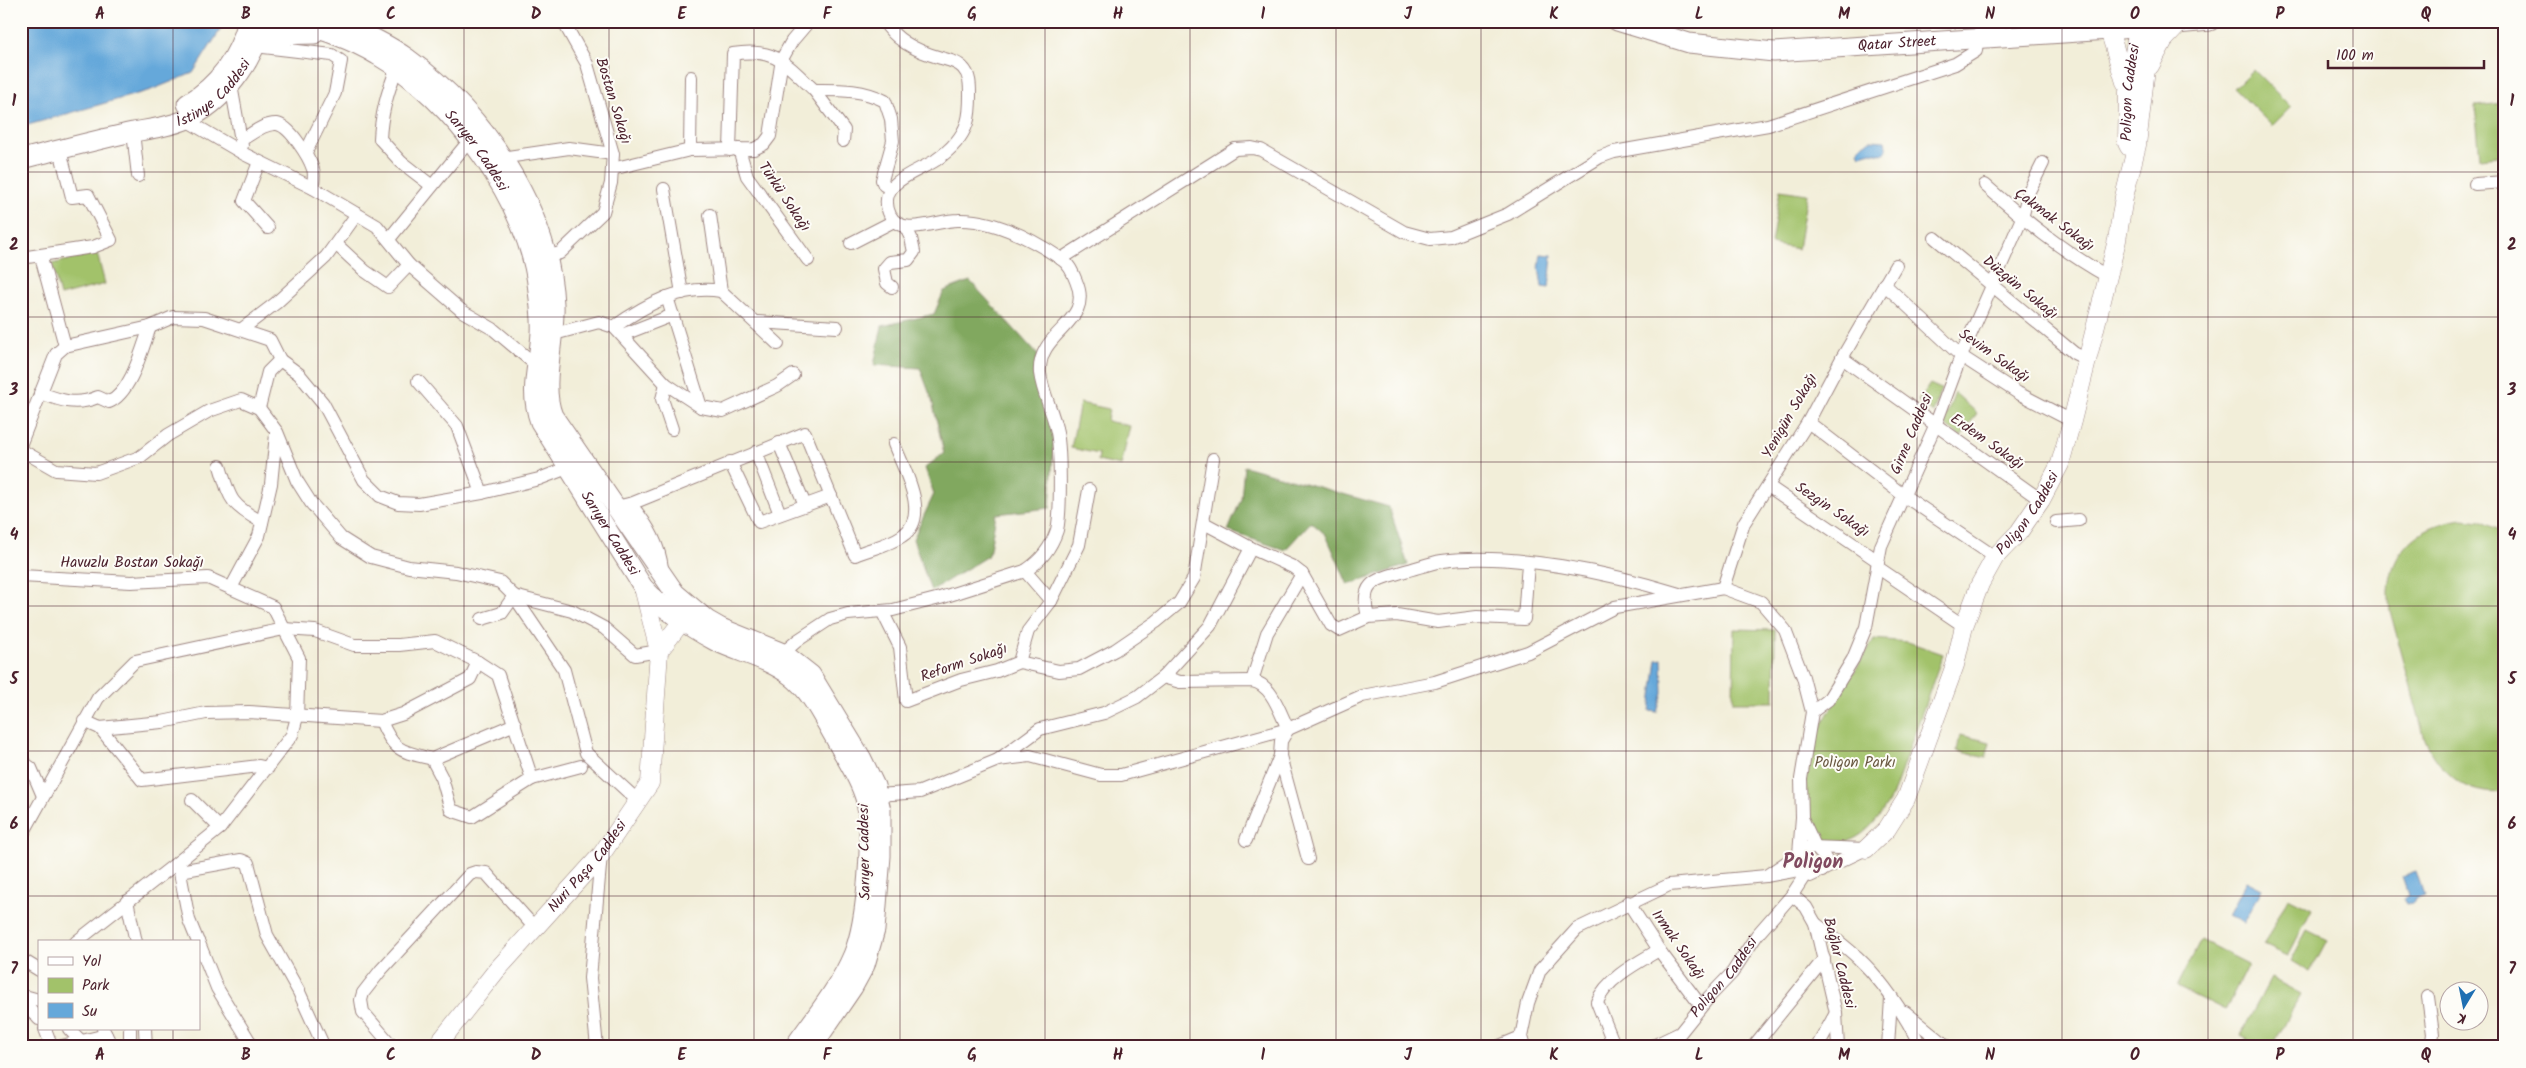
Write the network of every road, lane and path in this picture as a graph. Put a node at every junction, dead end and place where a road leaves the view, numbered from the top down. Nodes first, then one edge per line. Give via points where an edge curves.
1 (248, 21) edge
2 (293, 21) edge
3 (562, 21) edge
4 (809, 21) edge
5 (884, 21) edge
6 (1617, 21) edge
7 (1648, 21) edge
8 (2210, 21) edge
9 (2071, 22) edge
10 (2145, 24) edge
11 (2179, 24) junction
12 (367, 27) edge
13 (334, 28) edge
14 (2109, 30) junction
15 (1977, 34) junction
16 (259, 35) edge
17 (782, 59) junction
18 (397, 68) junction
19 (691, 76) dead end
20 (2144, 83) junction
21 (231, 85) junction
22 (814, 90) junction
23 (2128, 92) junction
24 (186, 120) junction
25 (133, 132) junction
26 (242, 140) junction
27 (469, 140) junction
28 (843, 141) dead end
29 (734, 149) junction
30 (60, 150) junction
31 (690, 150) junction
32 (306, 152) junction
33 (244, 154) junction
34 (613, 154) junction
35 (2134, 157) junction
36 (21, 159) edge
37 (259, 162) junction
38 (495, 162) junction
39 (2043, 164) dead end
40 (612, 169) junction
41 (138, 176) dead end
42 (2505, 182) edge
43 (2475, 184) dead end
44 (1985, 185) dead end
45 (432, 186) junction
46 (313, 188) junction
47 (890, 188) junction
48 (664, 189) dead end
49 (357, 214) junction
50 (710, 215) dead end
51 (2022, 218) junction
52 (894, 221) junction
53 (268, 228) dead end
54 (906, 228) junction
55 (1934, 238) dead end
56 (389, 239) junction
57 (851, 243) dead end
58 (336, 245) junction
59 (41, 256) junction
60 (21, 258) edge
61 (1061, 259) junction
62 (540, 260) junction
63 (808, 260) dead end
64 (409, 265) junction
65 (1896, 265) dead end
66 (2107, 276) junction
67 (1884, 284) junction
68 (1991, 286) junction
69 (892, 287) dead end
70 (721, 291) junction
71 (682, 293) junction
72 (667, 297) junction
73 (673, 315) junction
74 (757, 322) junction
75 (150, 327) junction
76 (837, 327) dead end
77 (242, 330) junction
78 (618, 331) junction
79 (547, 333) junction
80 (778, 344) dead end
81 (65, 346) junction
82 (1961, 356) junction
83 (1842, 358) junction
84 (280, 360) junction
85 (2088, 360) junction
86 (536, 365) junction
87 (793, 375) dead end
88 (418, 381) dead end
89 (666, 384) junction
90 (40, 393) junction
91 (701, 407) junction
92 (259, 408) junction
93 (2072, 421) junction
94 (1808, 422) junction
95 (1935, 426) junction
96 (672, 430) dead end
97 (276, 432) junction
98 (21, 443) edge
99 (779, 443) junction
100 (894, 444) dead end
101 (21, 450) edge
102 (756, 452) junction
103 (1213, 459) dead end
104 (730, 462) junction
105 (220, 466) dead end
106 (570, 467) junction
107 (1768, 486) junction
108 (1089, 490) dead end
109 (482, 494) junction
110 (1903, 495) junction
111 (831, 496) junction
112 (2041, 500) junction
113 (805, 506) junction
114 (615, 509) junction
115 (780, 514) junction
116 (2079, 520) dead end
117 (262, 522) junction
118 (2056, 522) dead end
119 (1204, 523) junction
120 (1251, 548) junction
121 (1996, 557) junction
122 (1528, 563) junction
123 (1878, 564) junction
124 (1025, 571) junction
125 (663, 574) junction
126 (1302, 574) junction
127 (21, 576) edge
128 (643, 586) junction
129 (231, 588) junction
130 (1723, 588) junction
131 (675, 592) junction
132 (1682, 595) junction
133 (514, 596) junction
134 (1051, 600) junction
135 (882, 611) junction
136 (1368, 617) junction
137 (482, 618) dead end
138 (682, 620) junction
139 (1964, 626) junction
140 (284, 629) junction
141 (659, 651) junction
142 (779, 660) junction
143 (478, 662) junction
144 (1019, 662) junction
145 (1163, 677) junction
146 (1252, 681) junction
147 (1812, 712) junction
148 (297, 717) junction
149 (84, 721) junction
150 (380, 721) junction
151 (515, 724) junction
152 (100, 728) junction
153 (1288, 729) junction
154 (1280, 756) junction
155 (432, 759) junction
156 (998, 760) junction
157 (21, 761) edge
158 (581, 766) dead end
159 (268, 768) junction
160 (532, 779) junction
161 (43, 796) junction
162 (871, 796) junction
163 (192, 800) dead end
164 (638, 801) junction
165 (1802, 818) junction
166 (220, 828) junction
167 (21, 836) edge
168 (1246, 840) dead end
169 (1816, 848) junction
170 (1866, 849) junction
171 (1799, 854) junction
172 (601, 855) junction
173 (1308, 859) dead end
174 (179, 866) junction
175 (1822, 870) junction
176 (1802, 872) junction
177 (1766, 876) junction
178 (1792, 895) junction
179 (127, 901) junction
180 (1628, 902) junction
181 (1815, 923) junction
182 (536, 928) junction
183 (78, 940) edge
184 (136, 940) edge
185 (197, 940) edge
186 (200, 947) edge
187 (1659, 950) junction
188 (21, 959) edge
189 (1824, 959) junction
190 (38, 969) edge
191 (2428, 997) dead end
192 (1892, 998) junction
193 (38, 1000) edge
194 (1701, 1006) junction
195 (1900, 1008) junction
196 (1836, 1013) junction
197 (38, 1018) edge
198 (45, 1030) edge
199 (70, 1030) edge
200 (130, 1030) edge
201 (145, 1030) edge
202 (105, 1032) edge
203 (82, 1042) junction
204 (1523, 1042) edge
205 (52, 1047) edge
206 (58, 1047) edge
207 (112, 1047) edge
208 (130, 1047) edge
209 (146, 1047) edge
210 (253, 1047) edge
211 (324, 1047) edge
212 (393, 1047) edge
213 (436, 1047) edge
214 (597, 1047) edge
215 (794, 1047) edge
216 (812, 1047) edge
217 (1497, 1047) edge
218 (1615, 1047) edge
219 (1646, 1047) edge
220 (1753, 1047) edge
221 (1817, 1047) edge
222 (1838, 1047) edge
223 (1888, 1047) edge
224 (1918, 1047) edge
225 (1948, 1047) edge
226 (2431, 1047) edge

1 - 25 main road, İstinye Caddesi via 240,45 218,80 180,109
2 - 13 main road, Sarıyer Caddesi
3 - 34 street, Bostan Sokağı via 587,64
4 - 17 street
5 - 47 street via 907,45 963,67 970,85 967,122 958,140 936,160 897,180
6 - 15 main road, Qatar Street via 1689,43 1774,52
7 - 15 main road, Qatar Street via 1711,35 1771,40
8 - 11 main road, Qatar Street
9 - 15 main road, Qatar Street
10 - 11 main road, Qatar Street
10 - 14 main road, Qatar Street
10 - 20 street, Poligon Caddesi
10 - 23 street, Poligon Caddesi
11 - 20 street via 2159,48
12 - 13 main road, Sarıyer Caddesi
12 - 38 main road, Sarıyer Caddesi via 443,87 474,121
13 - 16 main road
13 - 18 main road, Sarıyer Caddesi
14 - 15 main road, Qatar Street
14 - 23 street
15 - 61 street via 1976,51 1955,64 1768,125 1600,157 1508,214 1451,237 1430,239 1404,232 1260,150 1243,148 1235,149
16 - 21 main road, İstinye Caddesi
16 - 32 street via 332,55 341,61 335,93
17 - 22 street
17 - 29 street via 770,136 754,149
17 - 29 street, Türkü Sokağı via 748,52 733,54
18 - 27 main road, Sarıyer Caddesi via 426,91
18 - 45 street via 389,86 380,139 401,162
19 - 31 street
20 - 35 street, Poligon Caddesi
21 - 24 main road, İstinye Caddesi via 217,100
21 - 26 street
22 - 28 street via 844,130
22 - 47 street via 845,89 871,94 885,101 894,141 882,180 884,186
23 - 35 street, Poligon Caddesi via 2127,143
24 - 25 main road, İstinye Caddesi
24 - 33 street
25 - 30 main road, İstinye Caddesi
25 - 41 street
26 - 32 street via 263,126 276,124 284,127
26 - 33 street
27 - 38 main road, Sarıyer Caddesi
27 - 45 street
29 - 31 street
29 - 63 street, Türkü Sokağı via 747,176
30 - 36 main road, İstinye Caddesi
30 - 59 street via 72,197 88,195 111,240 93,247
31 - 40 street
32 - 46 street via 314,171
33 - 37 street
34 - 38 street via 569,148
34 - 40 street, Bostan Sokağı
35 - 66 street, Poligon Caddesi
37 - 46 street
37 - 53 street via 244,201
38 - 62 main road, Sarıyer Caddesi
39 - 51 street, Girne Caddesi via 2029,191
40 - 62 street, Bostan Sokağı via 603,212 560,253
42 - 43 street
44 - 51 street, Çakmak Sokağı
45 - 56 street
46 - 49 street
47 - 52 street via 888,207
48 - 71 street
49 - 56 street via 378,226
49 - 58 street
50 - 70 street
51 - 66 street, Çakmak Sokağı via 2072,257
51 - 68 street, Girne Caddesi
52 - 54 street
52 - 57 street
54 - 61 street via 944,220 982,222 1004,228
54 - 69 street via 914,252 908,260 890,262 884,269 887,283
55 - 68 street, Düzgün Sokağı
56 - 64 street
58 - 64 street via 388,287
58 - 77 street via 276,303
59 - 60 street
59 - 81 street
61 - 124 street via 1071,268 1078,285 1080,304 1076,316 1048,343 1041,361 1040,375 1057,430 1060,454 1057,528 1048,550 1037,564
62 - 79 main road, Sarıyer Caddesi via 538,288
64 - 86 street via 462,311 493,329
65 - 67 street, Yenigün Sokağı
66 - 85 street, Poligon Caddesi
67 - 82 street, Sevim Sokağı
67 - 83 street, Yenigün Sokağı
68 - 82 street, Girne Caddesi
68 - 85 street, Düzgün Sokağı via 2074,353
70 - 71 street via 710,289
70 - 74 street
71 - 72 street
72 - 73 street
72 - 78 street via 640,309
73 - 78 street
73 - 91 street
74 - 76 street
74 - 80 street
75 - 77 street via 173,317 204,318
75 - 81 street
75 - 90 street via 125,389 118,398 108,402 98,397 84,403 62,401
77 - 84 street via 270,340
78 - 79 street via 599,322
78 - 89 street
79 - 86 main road, Sarıyer Caddesi
79 - 114 main road, Sarıyer Caddesi via 550,408
81 - 90 street via 56,354
82 - 93 street, Sevim Sokağı via 2018,393
82 - 95 street, Girne Caddesi
83 - 94 street, Yenigün Sokağı
83 - 95 street, Erdem Sokağı
84 - 92 street via 268,372
84 - 109 street via 299,374 323,403 364,480 380,496 398,503 420,504
85 - 93 street, Poligon Caddesi
86 - 106 main road, Sarıyer Caddesi via 535,408 540,422
87 - 91 street via 724,411
88 - 109 street via 457,426
89 - 91 street
89 - 96 street via 662,399
90 - 98 street
92 - 97 street
92 - 101 street via 241,400 209,411 168,435 140,457 96,473 56,470
93 - 112 street, Poligon Caddesi via 2060,464
94 - 107 street, Yenigün Sokağı
94 - 110 street
95 - 110 street, Girne Caddesi
95 - 112 street, Erdem Sokağı
97 - 117 street
97 - 133 street via 297,481 341,538 371,557 409,567 456,572 500,582
99 - 102 street
99 - 111 street via 806,433
99 - 113 street
100 - 111 street via 917,505 914,522 903,536 854,555
102 - 104 street
102 - 115 street
103 - 119 street
104 - 114 street
104 - 115 street via 758,522
105 - 117 street via 230,500
106 - 109 street
106 - 114 main road, Sarıyer Caddesi
107 - 123 street, Sezgin Sokağı
107 - 130 street, Yenigün Sokağı via 1744,523
108 - 134 street, Reform Sokağı via 1079,544
110 - 121 street
110 - 123 street, Girne Caddesi via 1881,546
111 - 113 street
112 - 121 street, Poligon Caddesi via 2019,532
113 - 115 street
114 - 125 main road, Sarıyer Caddesi
114 - 128 main road, Sarıyer Caddesi
116 - 118 street
117 - 129 street via 259,536
119 - 120 street
119 - 144 street via 1194,578 1179,603 1156,622 1115,650 1079,669 1059,672
120 - 126 street
120 - 145 street via 1210,626
121 - 139 street, Poligon Caddesi via 1980,584
122 - 132 street via 1631,579
122 - 136 street via 1475,559 1441,561 1381,578 1366,589 1364,600
122 - 136 street via 1524,619 1477,617 1438,622 1397,615
123 - 139 street, Sezgin Sokağı
123 - 147 street, Girne Caddesi via 1866,627 1853,658 1828,700
124 - 134 street
124 - 135 street via 940,598
125 - 128 main road via 653,585
125 - 131 main road, Sarıyer Caddesi
126 - 136 street via 1335,630
126 - 146 street via 1266,633
127 - 129 street, Havuzlu Bostan Sokağı via 131,582 208,578
128 - 138 main road, Sarıyer Caddesi
128 - 141 street
129 - 140 street, Havuzlu Bostan Sokağı via 273,607
130 - 132 street
130 - 147 street via 1761,602 1785,630
131 - 138 main road
131 - 142 main road, Sarıyer Caddesi via 707,620
132 - 153 street via 1616,607 1528,652 1435,682 1362,696
133 - 137 street via 502,613
133 - 141 street via 572,611 604,628 635,655
133 - 164 street via 564,670 586,753
134 - 144 street, Reform Sokağı via 1028,631
135 - 142 street via 830,619 798,640
135 - 144 street, Reform Sokağı via 900,647 906,701
138 - 141 street
138 - 142 main road, Sarıyer Caddesi via 716,641
139 - 170 street, Poligon Caddesi via 1955,664 1906,799 1887,829
140 - 143 street via 315,631 354,645 435,641
140 - 148 street, Havuzlu Bostan Sokağı via 299,658
140 - 149 street via 134,661 98,698
141 - 164 street, Nuri Paşa Caddesi via 650,783
142 - 162 main road, Sarıyer Caddesi via 812,675 866,766
143 - 150 street via 470,679 403,714
143 - 151 street via 498,675
145 - 146 street via 1180,682
145 - 156 street via 1137,697 1104,714 1040,729
146 - 153 street via 1267,687
147 - 165 street via 1801,779
148 - 150 street
148 - 152 street via 280,713 206,713 162,722
148 - 159 street, Havuzlu Bostan Sokağı via 292,735
149 - 152 street
149 - 161 street
150 - 155 street via 399,750
151 - 155 street
151 - 160 street
152 - 159 street via 142,780 259,766
153 - 154 street via 1281,741
153 - 156 street via 1122,775 1101,775 1030,756
154 - 168 street
154 - 173 street
155 - 160 street via 442,778 451,810 472,817
156 - 162 street via 920,792
157 - 161 street via 31,768
158 - 160 street
159 - 166 street, Havuzlu Bostan Sokağı
161 - 167 street
162 - 215 main road, Sarıyer Caddesi via 867,820 866,898 860,935 840,981
162 - 216 main road, Sarıyer Caddesi via 881,810 881,856 878,914 871,947 854,987
163 - 166 street
164 - 172 street, Nuri Paşa Caddesi
165 - 169 street
165 - 171 street
166 - 174 street, Havuzlu Bostan Sokağı
169 - 170 street
169 - 171 street via 1806,848
169 - 175 street via 1824,858
170 - 175 street
171 - 176 street via 1796,862
171 - 177 street
172 - 182 street, Nuri Paşa Caddesi
172 - 214 street via 590,978
174 - 179 street, Havuzlu Bostan Sokağı
174 - 185 street via 189,920
174 - 211 street via 241,860 248,863 268,935
175 - 176 street via 1814,876
176 - 177 street
176 - 178 street, Poligon Caddesi
177 - 180 street via 1669,885
178 - 181 street, Bağlar Caddesi via 1806,907
178 - 194 street, Poligon Caddesi via 1757,935 1732,973
179 - 183 street, Havuzlu Bostan Sokağı
179 - 184 street
180 - 187 street, Irmak Sokağı
180 - 204 street via 1577,928 1540,970 1528,1003
181 - 189 street, Bağlar Caddesi
181 - 192 street via 1858,957
182 - 212 street via 486,873 470,874 362,993 363,1012
182 - 213 street, Nuri Paşa Caddesi via 496,971
186 - 210 street via 217,988
187 - 194 street, Irmak Sokağı
187 - 218 street via 1616,978 1601,992 1597,1002
188 - 190 street
189 - 196 street, Bağlar Caddesi
189 - 220 street
191 - 226 street via 2433,1034
192 - 195 street
192 - 223 street
193 - 197 street via 28,997 23,1001
194 - 219 street, Poligon Caddesi via 1680,1033
195 - 224 street via 1918,1041
195 - 225 street
196 - 221 street
196 - 222 street, Bağlar Caddesi
198 - 205 street
199 - 203 street
200 - 208 street
201 - 209 street
202 - 203 street
202 - 207 street
203 - 206 street
204 - 217 street

